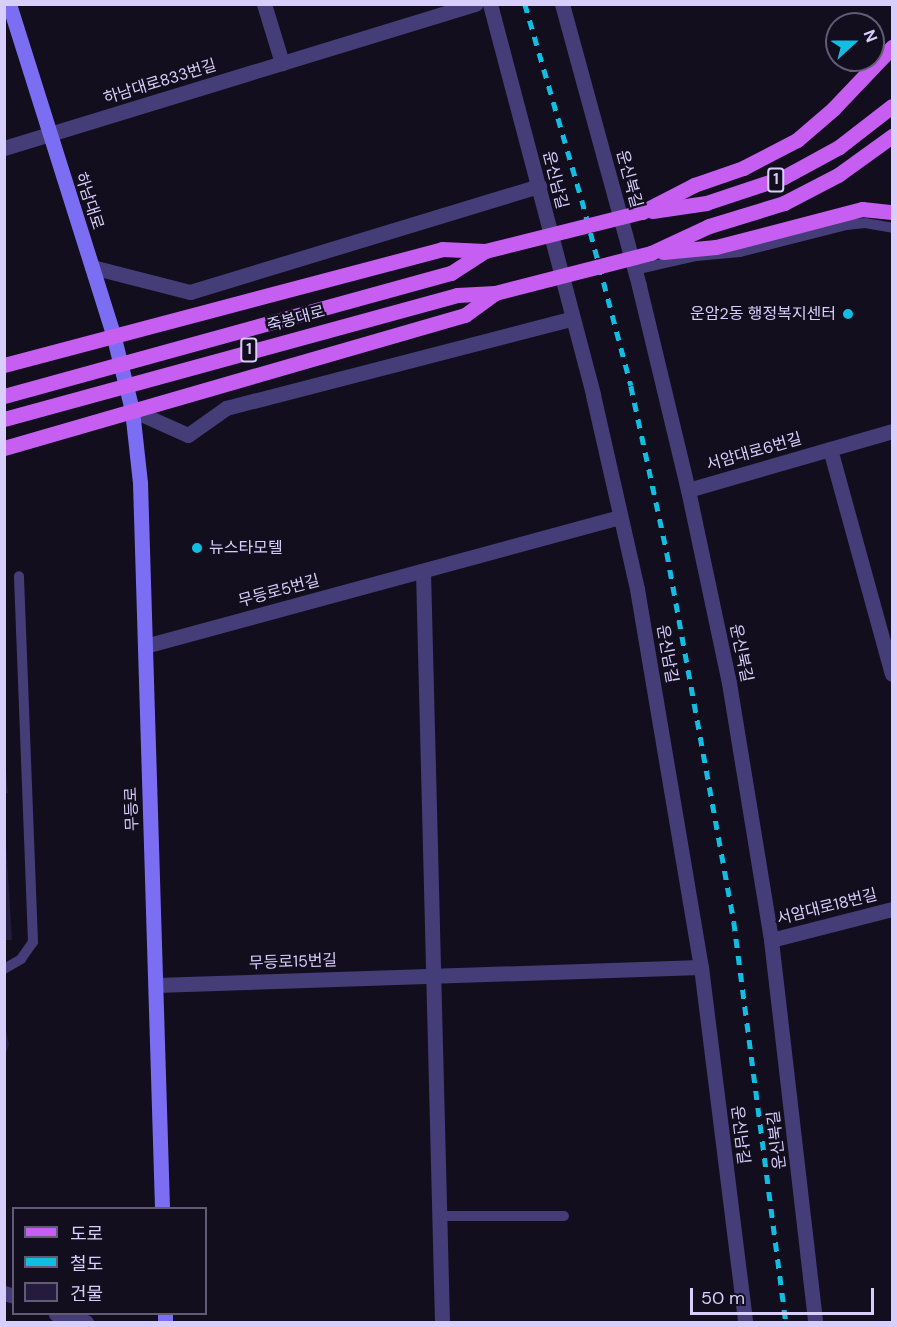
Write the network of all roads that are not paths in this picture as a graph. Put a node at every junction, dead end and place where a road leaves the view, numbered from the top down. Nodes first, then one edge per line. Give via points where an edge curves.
1 (9, 4) edge
2 (264, 4) edge
3 (476, 4) edge
4 (490, 4) edge
5 (562, 4) edge
6 (892, 47) edge
7 (282, 63) junction
8 (892, 106) edge
9 (49, 135) junction
10 (892, 136) edge
11 (4, 148) edge
12 (539, 186) junction
13 (642, 212) junction
14 (892, 212) edge
15 (892, 228) edge
16 (485, 251) junction
17 (651, 253) junction
18 (92, 267) junction
19 (635, 270) junction
20 (495, 293) junction
21 (570, 319) junction
22 (113, 334) junction
23 (4, 364) edge
24 (4, 396) edge
25 (132, 410) junction
26 (4, 419) edge
27 (892, 431) edge
28 (4, 448) edge
29 (831, 449) junction
30 (688, 490) junction
31 (619, 517) junction
32 (423, 571) junction
33 (19, 576) dead end
34 (145, 646) junction
35 (892, 674) edge
36 (892, 909) edge
37 (771, 940) junction
38 (701, 967) junction
39 (4, 969) edge
40 (431, 975) junction
41 (156, 985) junction
42 (162, 1207) edge
43 (439, 1216) junction
44 (564, 1216) dead end
45 (59, 1315) edge
46 (86, 1323) edge
47 (442, 1323) edge
48 (746, 1323) edge
49 (815, 1323) edge

1 - 9 street, 하남대로
2 - 7 street
3 - 7 street, 하남대로833번길
4 - 12 street, 운신남길
5 - 19 street, 운신북길
6 - 13 main road via 833,109 797,140
7 - 9 street, 하남대로833번길
8 - 13 main road, 1 via 839,147 784,177 706,203
9 - 11 street, 하남대로833번길
9 - 18 street, 하남대로
10 - 17 main road, 1 via 838,175 784,203 709,226
12 - 18 street via 189,292
12 - 21 street, 운신남길
13 - 16 main road, 1, bridge
14 - 17 main road via 862,209 716,247
15 - 19 lane via 865,223 846,225 740,252 696,256
16 - 22 main road via 442,249
16 - 24 main road, 죽봉대로 / 1, bridge via 451,273
17 - 20 main road, 1, bridge
18 - 22 street, 하남대로
19 - 30 street, 운신북길
20 - 25 main road via 465,315
20 - 26 main road, 죽봉대로 / 1, bridge via 457,295
21 - 25 street via 226,408 188,435
21 - 31 street, 운신남길 via 593,395
22 - 23 main road
22 - 25 street, 하남대로
25 - 28 main road
25 - 34 street, 무등로 via 140,483
27 - 29 street, 서암대로6번길
29 - 30 street, 서암대로6번길
29 - 35 street
30 - 37 street, 운신북길 via 729,683
31 - 32 street, 무등로5번길
31 - 38 street, 운신남길 via 639,600
32 - 34 street, 무등로5번길
32 - 40 street
33 - 39 lane via 33,942 21,959
34 - 41 street, 무등로
36 - 37 street, 서암대로18번길
37 - 49 street, 운신북길
38 - 40 street, 무등로15번길
38 - 48 street, 운신남길
40 - 41 street, 무등로15번길
40 - 43 street
41 - 42 street, 무등로
43 - 44 lane
43 - 47 street
45 - 46 street

